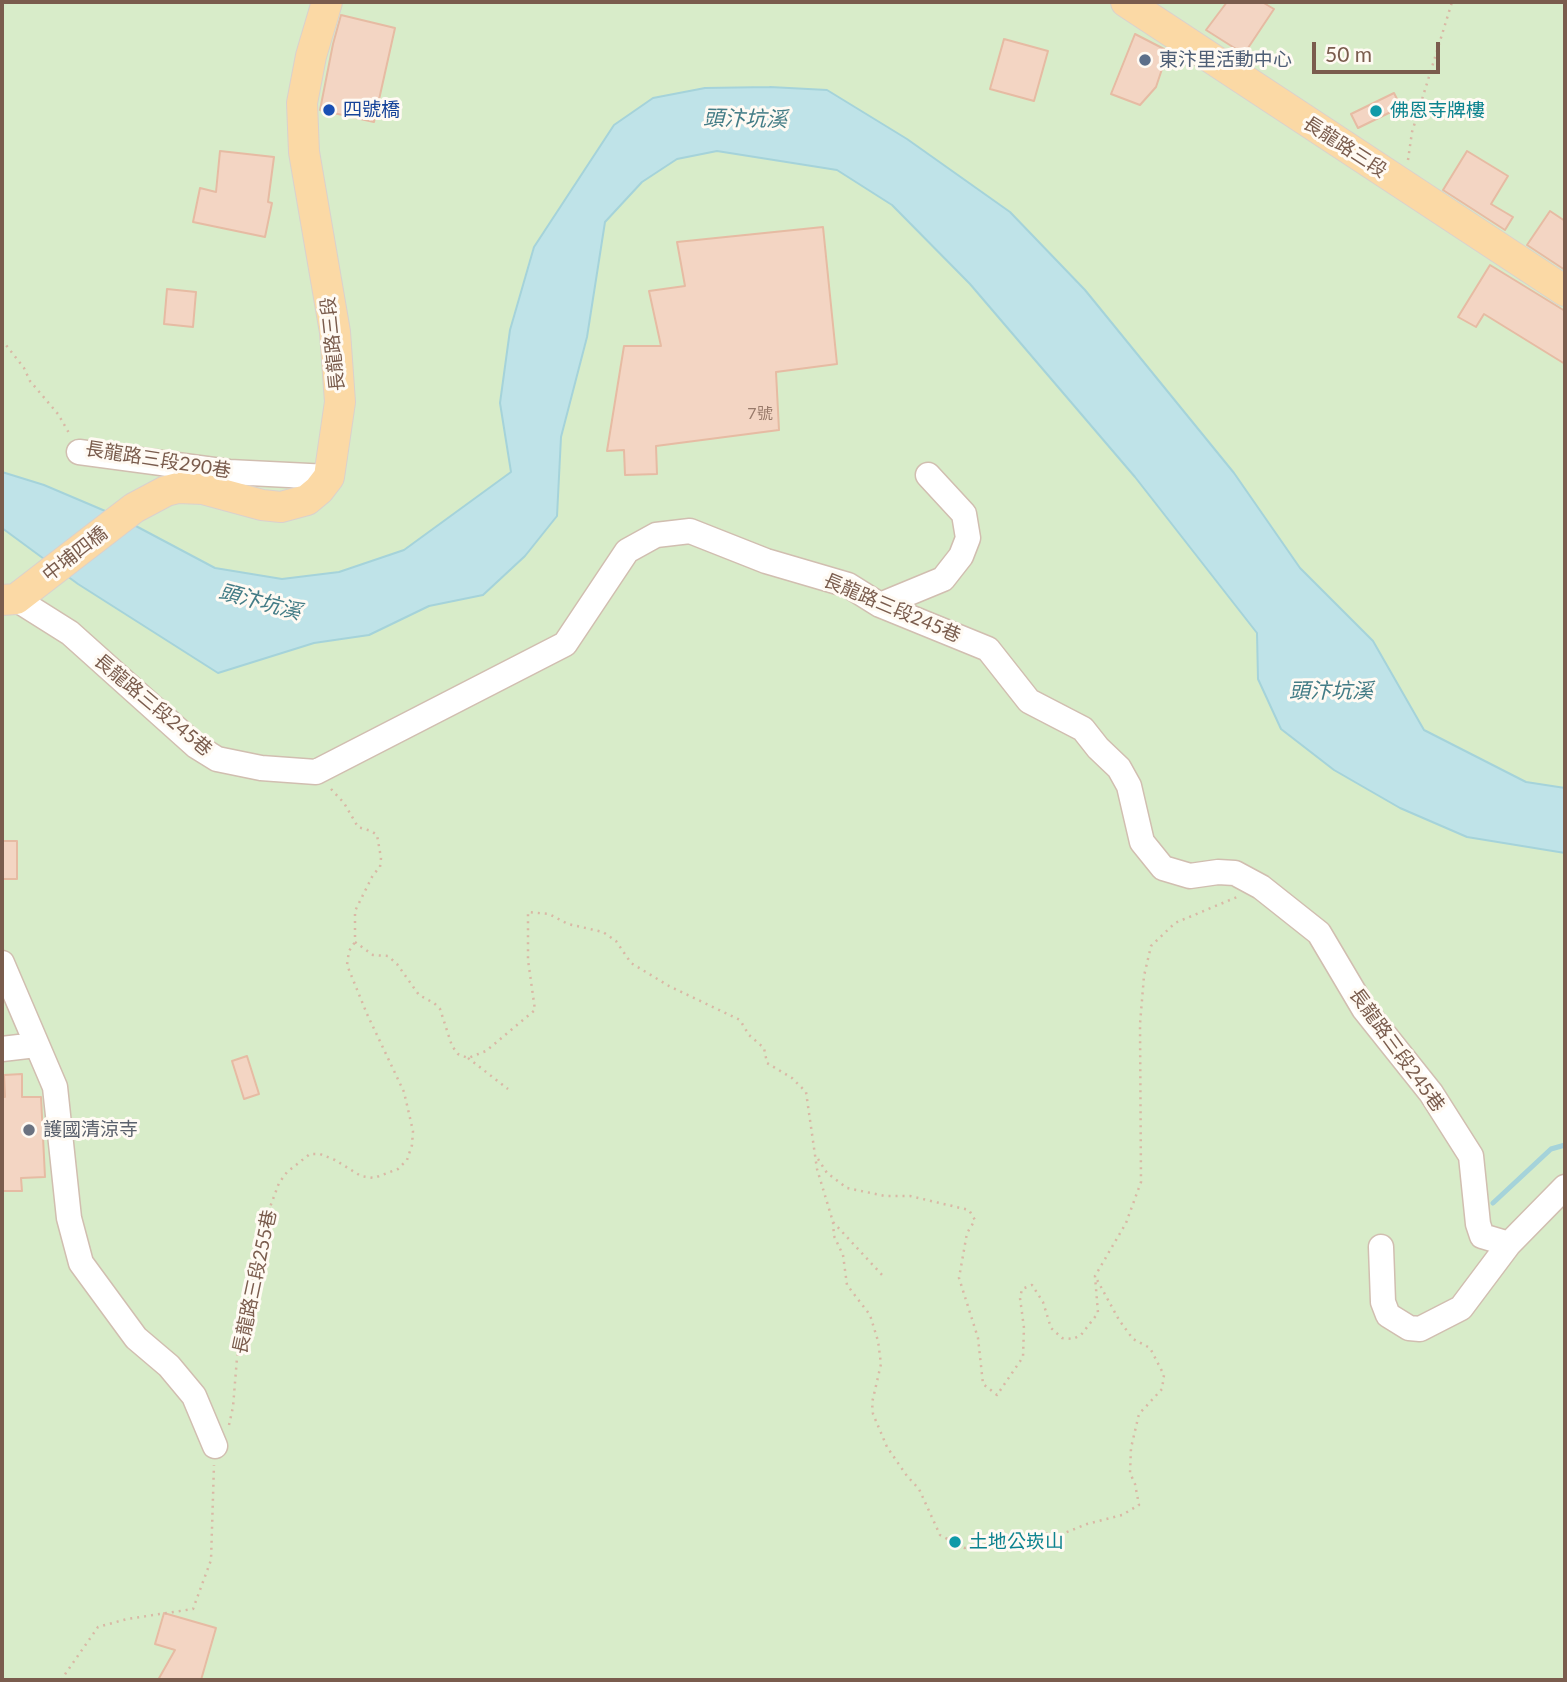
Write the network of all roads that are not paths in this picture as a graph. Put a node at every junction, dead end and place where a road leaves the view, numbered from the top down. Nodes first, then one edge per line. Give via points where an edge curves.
1 (327, 2) edge
2 (1126, 2) edge
3 (1565, 291) edge
4 (79, 452) road end
5 (928, 475) dead end
6 (329, 477) junction
7 (9, 600) edge
8 (880, 605) junction
9 (2, 963) edge
10 (36, 1045) junction
11 (2, 1049) edge
12 (1565, 1187) edge
13 (1509, 1244) junction
14 (1381, 1247) dead end
15 (215, 1446) road end

1 - 6 main road, 長龍路三段 via 302,103 304,152 335,332 340,402
2 - 3 main road, 長龍路三段
4 - 6 lane, 長龍路三段290巷 via 229,472
5 - 8 lane via 964,514 968,538 943,579
6 - 7 main road, 中埔四橋 via 307,500 281,507 203,489 178,488 159,494
7 - 8 lane, 長龍路三段245巷 via 70,634 196,746 217,759 316,772 565,644 627,551 656,535 690,531 766,561 848,585
8 - 13 lane, 長龍路三段245巷 via 988,649 1029,701 1083,729 1119,768 1129,786 1142,842 1163,868 1190,876 1235,873 1261,887 1320,933 1364,1009 1431,1093 1471,1156 1482,1236
9 - 10 lane
10 - 11 lane
10 - 15 lane via 55,1087 69,1218 81,1263 136,1338 169,1366 194,1396
12 - 13 lane
13 - 14 lane via 1461,1308 1420,1329 1388,1315 1383,1302

